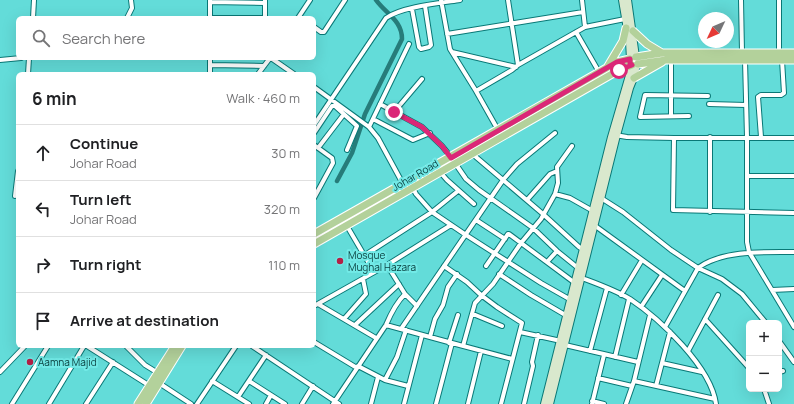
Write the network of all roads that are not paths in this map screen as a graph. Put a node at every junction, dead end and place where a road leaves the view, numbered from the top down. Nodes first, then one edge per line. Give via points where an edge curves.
1 (34, 0) edge
2 (131, 0) edge
3 (310, 0) edge
4 (345, 0) edge
5 (460, 0) edge
6 (508, 0) edge
7 (582, 0) edge
8 (622, 0) edge
9 (628, 0) edge
10 (741, 0) edge
11 (778, 0) edge
12 (210, 1) edge
13 (265, 1) edge
14 (441, 2) edge
15 (425, 6) junction
16 (412, 9) junction
17 (583, 12) junction
18 (33, 16) edge
19 (128, 16) edge
20 (210, 16) edge
21 (265, 16) edge
22 (300, 16) edge
23 (625, 19) junction
24 (511, 24) junction
25 (585, 27) junction
26 (316, 28) edge
27 (630, 30) junction
28 (576, 32) junction
29 (447, 34) junction
30 (409, 44) dead end
31 (452, 52) junction
32 (742, 52) junction
33 (662, 53) junction
34 (779, 53) junction
35 (794, 53) edge
36 (16, 58) edge
37 (0, 60) edge
38 (29, 60) edge
39 (210, 60) edge
40 (268, 60) edge
41 (273, 60) edge
42 (669, 60) junction
43 (745, 60) junction
44 (782, 60) junction
45 (794, 60) edge
46 (634, 62) junction
47 (210, 65) junction
48 (264, 66) junction
49 (517, 66) junction
50 (602, 71) junction
51 (28, 72) edge
52 (210, 72) edge
53 (260, 72) edge
54 (291, 72) edge
55 (634, 78) junction
56 (422, 79) dead end
57 (316, 88) edge
58 (476, 91) junction
59 (671, 96) junction
60 (708, 96) dead end
61 (332, 99) junction
62 (380, 104) junction
63 (709, 104) dead end
64 (746, 105) junction
65 (394, 112) junction
66 (344, 114) junction
67 (671, 116) junction
68 (689, 116) dead end
69 (373, 119) junction
70 (316, 122) edge
71 (367, 126) junction
72 (316, 130) edge
73 (498, 130) junction
74 (430, 133) junction
75 (555, 133) dead end
76 (614, 135) junction
77 (710, 137) junction
78 (747, 137) junction
79 (761, 137) junction
80 (674, 138) junction
81 (794, 138) edge
82 (316, 146) edge
83 (572, 146) dead end
84 (347, 150) dead end
85 (473, 153) junction
86 (453, 160) junction
87 (558, 171) junction
88 (440, 172) junction
89 (747, 176) junction
90 (794, 176) edge
91 (503, 180) junction
92 (408, 184) junction
93 (316, 187) edge
94 (16, 188) edge
95 (319, 189) junction
96 (458, 191) junction
97 (316, 194) edge
98 (555, 194) junction
99 (15, 196) dead end
100 (491, 198) junction
101 (601, 198) junction
102 (527, 200) junction
103 (474, 204) dead end
104 (593, 211) junction
105 (432, 212) junction
106 (710, 212) junction
107 (747, 212) junction
108 (794, 213) edge
109 (543, 214) junction
110 (476, 220) junction
111 (451, 225) junction
112 (594, 225) junction
113 (347, 226) junction
114 (533, 228) junction
115 (316, 233) edge
116 (466, 235) junction
117 (505, 239) junction
118 (316, 243) edge
119 (521, 243) junction
120 (585, 250) junction
121 (556, 251) junction
122 (749, 252) junction
123 (794, 252) edge
124 (495, 253) junction
125 (365, 255) junction
126 (642, 260) junction
127 (508, 261) junction
128 (547, 262) junction
129 (387, 265) junction
130 (444, 266) junction
131 (486, 266) dead end
132 (578, 268) junction
133 (698, 268) junction
134 (374, 272) junction
135 (456, 274) junction
136 (500, 274) junction
137 (662, 275) junction
138 (363, 278) junction
139 (582, 278) junction
140 (575, 283) junction
141 (399, 284) junction
142 (607, 288) junction
143 (794, 289) edge
144 (772, 290) junction
145 (685, 292) junction
146 (406, 294) junction
147 (481, 295) junction
148 (621, 295) junction
149 (718, 295) dead end
150 (629, 299) junction
151 (571, 300) junction
152 (316, 305) edge
153 (417, 306) junction
154 (641, 307) junction
155 (458, 314) dead end
156 (473, 314) junction
157 (650, 315) junction
158 (567, 316) junction
159 (344, 319) junction
160 (705, 319) junction
161 (764, 320) edge
162 (355, 325) junction
163 (386, 325) junction
164 (502, 326) dead end
165 (665, 327) junction
166 (794, 327) edge
167 (404, 330) junction
168 (520, 332) junction
169 (670, 332) junction
170 (422, 335) junction
171 (538, 335) junction
172 (430, 337) junction
173 (376, 338) junction
174 (316, 343) edge
175 (451, 343) junction
176 (563, 343) junction
177 (782, 345) edge
178 (463, 346) junction
179 (23, 348) edge
180 (47, 348) edge
181 (85, 348) edge
182 (89, 348) edge
183 (128, 348) edge
184 (174, 348) edge
185 (181, 348) edge
186 (235, 348) edge
187 (255, 348) edge
188 (481, 351) junction
189 (590, 351) junction
190 (688, 351) junction
191 (266, 355) junction
192 (604, 355) junction
193 (615, 357) junction
194 (512, 359) junction
195 (113, 362) junction
196 (638, 362) junction
197 (794, 362) edge
198 (662, 363) junction
199 (746, 365) edge
200 (357, 367) junction
201 (0, 372) edge
202 (702, 372) junction
203 (158, 373) junction
204 (378, 377) junction
205 (598, 378) junction
206 (385, 380) junction
207 (212, 381) junction
208 (249, 381) junction
209 (634, 381) junction
210 (159, 383) junction
211 (150, 386) junction
212 (313, 386) junction
213 (408, 386) junction
214 (632, 386) junction
215 (656, 386) junction
216 (765, 392) edge
217 (271, 395) junction
218 (238, 397) junction
219 (715, 399) junction
220 (336, 403) edge
221 (592, 403) edge
222 (12, 404) edge
223 (49, 404) edge
224 (86, 404) edge
225 (138, 404) edge
226 (146, 404) edge
227 (191, 404) edge
228 (197, 404) edge
229 (248, 404) edge
230 (266, 404) edge
231 (285, 404) edge
232 (302, 404) edge
233 (371, 404) edge
234 (404, 404) edge
235 (436, 404) edge
236 (468, 404) edge
237 (501, 404) edge
238 (524, 404) edge
239 (544, 404) edge
240 (550, 404) edge
241 (604, 404) edge
242 (626, 404) edge
243 (716, 404) edge
244 (769, 404) edge

1 - 18 street
2 - 19 street via 132,8
3 - 22 street
4 - 26 street via 324,32
5 - 14 street
6 - 24 street
7 - 17 street
8 - 23 street
9 - 27 street
10 - 32 street
11 - 34 street
12 - 13 street
12 - 20 street
13 - 21 street
14 - 15 street
14 - 29 street
15 - 16 street
15 - 16 street via 431,45 421,49
16 - 61 street via 390,15
17 - 24 street
17 - 25 street
23 - 25 street
23 - 27 street
24 - 29 street
24 - 49 street
25 - 28 street
27 - 33 main road
27 - 46 street
27 - 50 main road via 619,50
28 - 49 street
28 - 50 street
29 - 31 street
30 - 62 street
31 - 49 street
31 - 58 street
32 - 33 main road, Johar Road
32 - 34 main road, Johar Road
33 - 46 main road, Johar Road
34 - 35 main road, Johar Road
36 - 37 street
38 - 51 street
39 - 47 street
40 - 48 street
41 - 54 street
42 - 43 main road, Johar Road
42 - 46 main road, Johar Road
42 - 55 main road
42 - 59 street
43 - 44 main road, Johar Road
43 - 64 street
44 - 45 main road, Johar Road
44 - 79 street via 784,93 758,97
46 - 50 main road, Johar Road via 617,62
46 - 55 street
46 - 76 street
46 - 85 main road, Johar Road
47 - 48 street
47 - 52 street
48 - 53 street
49 - 58 street
50 - 73 main road, Johar Road
55 - 76 street
56 - 65 street
57 - 61 street
58 - 73 street
59 - 60 street
59 - 67 street
59 - 67 street via 645,95 640,117
61 - 70 street
61 - 71 street
62 - 65 street
62 - 69 street
63 - 64 street
64 - 78 street
65 - 74 street
66 - 72 street via 332,106
66 - 82 street
66 - 84 street via 357,127
67 - 68 street
69 - 71 street
69 - 74 street via 413,140
71 - 92 street via 378,138
73 - 86 main road, Johar Road
74 - 86 street
75 - 91 street via 517,164
76 - 80 street
76 - 101 street
76 - 104 street
77 - 78 street
77 - 80 street
77 - 106 street
78 - 79 street
78 - 89 street
79 - 81 street
80 - 106 street via 672,209
82 - 95 street via 332,158 333,163
83 - 87 street via 557,167
85 - 86 main road, Johar Road
85 - 91 street
86 - 88 main road, Johar Road
86 - 92 main road, Johar Road
86 - 100 street via 466,179
87 - 98 street
87 - 102 street via 550,174
88 - 92 main road, Johar Road
88 - 96 street
89 - 90 street
89 - 107 street
91 - 100 street
91 - 102 street
92 - 105 street
92 - 113 main road, Johar Road
92 - 115 main road, Johar Road
93 - 95 street
94 - 99 street
95 - 97 street
96 - 103 street
96 - 105 street
98 - 104 street via 570,198
98 - 109 street
100 - 110 street
100 - 114 street
101 - 112 street
101 - 133 street
102 - 109 street
104 - 120 street
105 - 111 street
105 - 125 street
106 - 107 street
107 - 108 street
107 - 122 street
109 - 114 street
109 - 120 street
110 - 116 street
110 - 117 street
111 - 116 street
111 - 129 street
112 - 120 street
112 - 126 street
113 - 118 main road, Johar Road
113 - 125 street
114 - 119 street
114 - 121 street
116 - 124 street
116 - 130 street
117 - 119 street via 509,234
117 - 124 street
119 - 127 street
119 - 128 street
120 - 132 street
120 - 139 street
121 - 128 street
121 - 132 street
122 - 123 street
122 - 133 street via 706,262
122 - 144 street
124 - 127 street
124 - 131 street
125 - 134 street
126 - 137 street
126 - 148 street
127 - 136 street
127 - 151 street
128 - 140 street
129 - 134 street
129 - 141 street
130 - 135 street
130 - 153 street
132 - 140 street
133 - 145 street
133 - 161 street via 722,279 742,294
134 - 138 street
135 - 147 street
135 - 172 street via 448,287
136 - 147 street
136 - 158 street
137 - 145 street
137 - 154 street
138 - 152 street
138 - 159 street via 366,294
139 - 142 street
139 - 176 street
140 - 151 street
141 - 146 street
141 - 162 street
142 - 148 street
142 - 189 street
143 - 144 street
144 - 166 street
145 - 165 street
146 - 153 street
146 - 163 street via 398,302
147 - 156 street via 475,303
147 - 168 street via 522,322
148 - 150 street
149 - 160 street
150 - 154 street
150 - 193 street
151 - 158 street
152 - 159 street
153 - 167 street
154 - 157 street
155 - 175 street
156 - 164 street
156 - 178 street
157 - 165 street
157 - 196 street
158 - 176 street
159 - 162 street
160 - 190 street
160 - 199 street
162 - 173 street
163 - 167 street
163 - 173 street
165 - 169 street
167 - 170 street
167 - 206 street via 397,357
168 - 171 street
168 - 194 street
169 - 190 street
169 - 198 street
170 - 172 street
170 - 213 street
171 - 176 street
171 - 238 street
172 - 175 street
173 - 200 street
174 - 200 street
175 - 178 street
175 - 235 street
176 - 189 street
176 - 239 street
176 - 240 street
177 - 197 street
178 - 188 street
179 - 201 street
180 - 222 street
181 - 223 street
182 - 195 street
183 - 203 street via 145,365
184 - 203 main road
185 - 210 main road
186 - 207 street
187 - 191 street
188 - 194 street
188 - 236 street
189 - 192 street
190 - 202 street
191 - 208 street
191 - 212 street
192 - 193 street
192 - 205 street
193 - 196 street
194 - 237 street
195 - 211 street
195 - 224 street
196 - 209 street
198 - 202 street
198 - 215 street
200 - 204 street
200 - 220 street
202 - 219 street
203 - 211 main road
204 - 206 street
204 - 233 street
205 - 214 street
205 - 221 street
206 - 213 street
207 - 218 street
207 - 228 street
208 - 217 street
208 - 218 street
209 - 214 street
209 - 215 street
210 - 226 main road
210 - 227 street
211 - 225 main road
212 - 220 street
212 - 232 street
213 - 234 street
214 - 242 street
215 - 219 street
216 - 244 street
217 - 230 street
217 - 231 street
218 - 229 street
219 - 243 street
221 - 241 street

